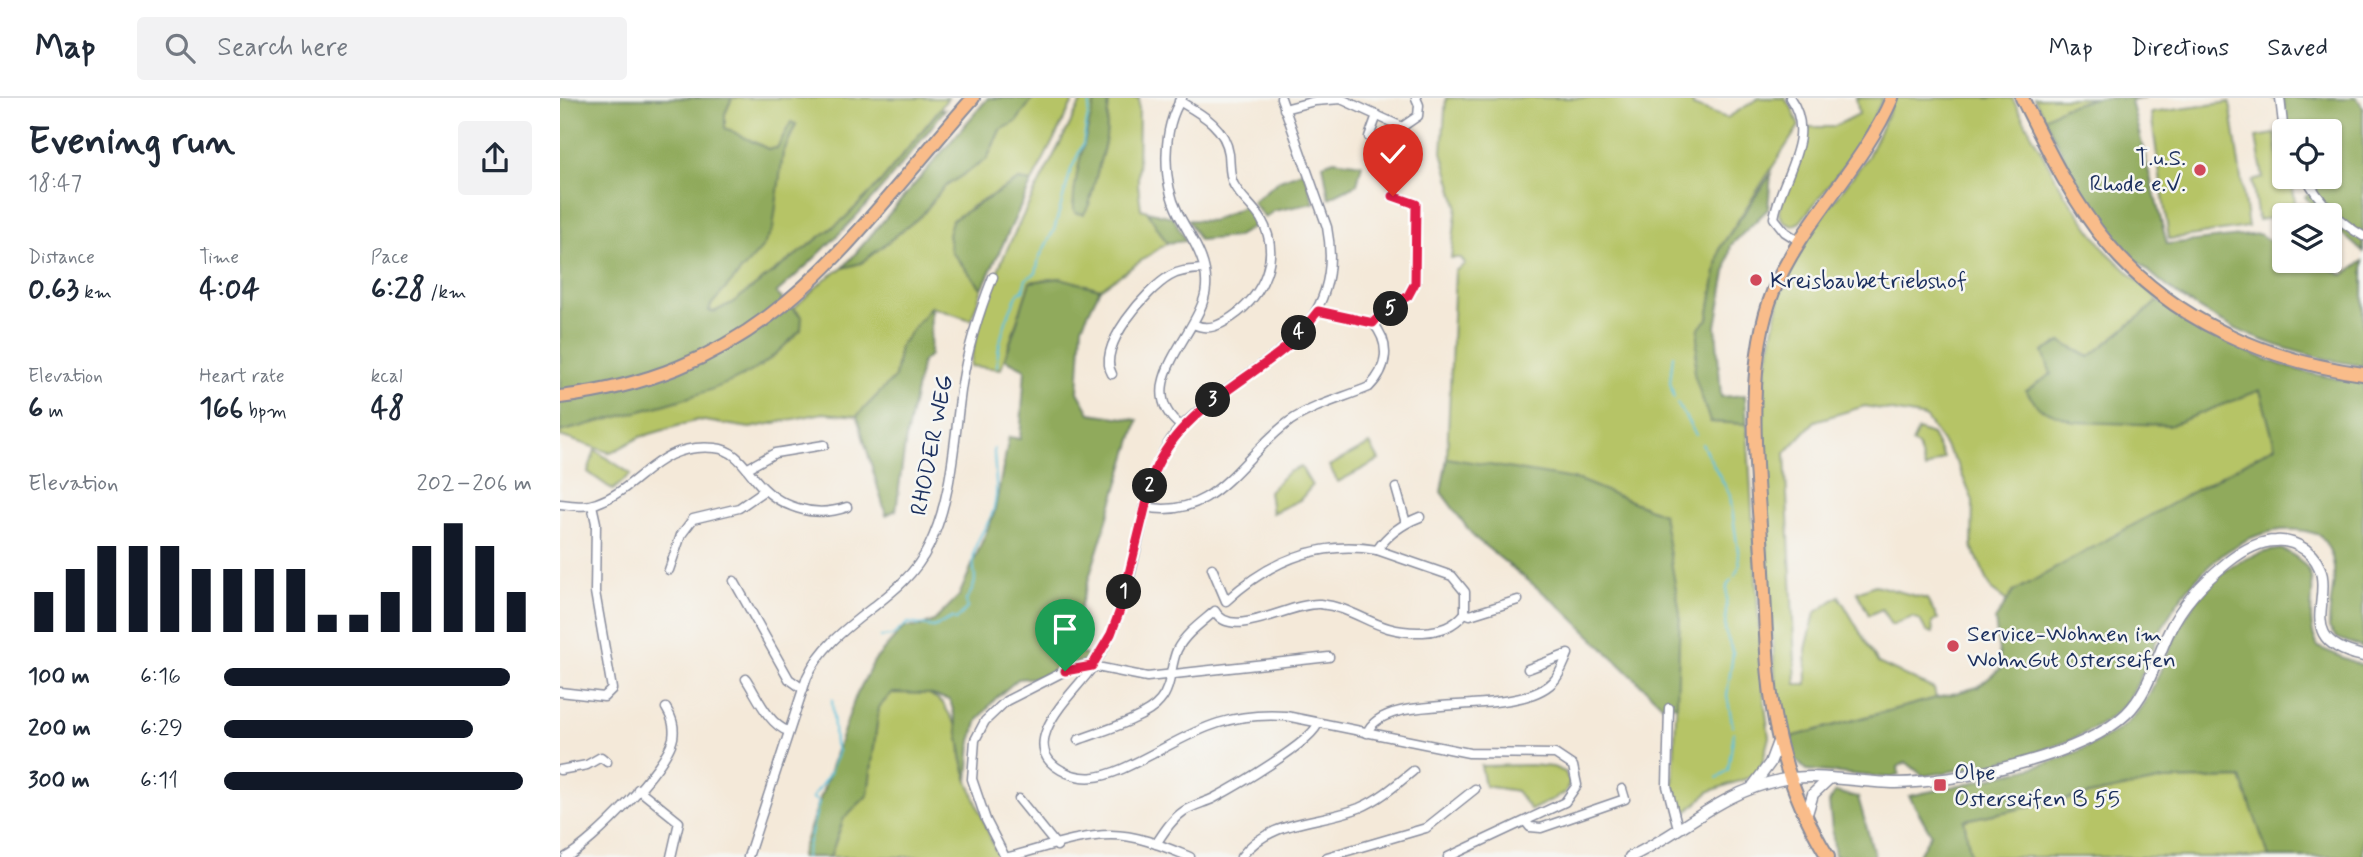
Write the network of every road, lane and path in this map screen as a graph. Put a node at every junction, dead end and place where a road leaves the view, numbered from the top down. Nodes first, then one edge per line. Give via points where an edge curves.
1 (973, 98) edge
2 (1281, 98) edge
3 (1416, 98) edge
4 (1790, 98) edge
5 (1892, 98) edge
6 (2022, 98) edge
7 (2280, 98) edge
8 (1180, 99) edge
9 (1341, 99) edge
10 (1284, 109) junction
11 (1377, 115) junction
12 (2282, 119) edge
13 (1369, 137) dead end
14 (2315, 189) edge
15 (1393, 196) dead end
16 (2363, 236) edge
17 (1799, 241) junction
18 (1202, 269) junction
19 (993, 277) dead end
20 (1318, 311) junction
21 (1373, 323) junction
22 (1193, 324) junction
23 (1112, 374) dead end
24 (2363, 374) edge
25 (560, 397) edge
26 (1181, 426) junction
27 (824, 445) dead end
28 (748, 468) junction
29 (1396, 488) dead end
30 (765, 490) junction
31 (560, 504) edge
32 (592, 505) junction
33 (847, 507) dead end
34 (1145, 507) junction
35 (1420, 517) dead end
36 (1406, 523) junction
37 (1377, 550) junction
38 (1212, 568) dead end
39 (670, 570) dead end
40 (734, 581) dead end
41 (1518, 600) dead end
42 (1226, 601) junction
43 (1215, 611) junction
44 (1465, 613) junction
45 (2363, 656) edge
46 (1329, 657) dead end
47 (1092, 666) junction
48 (1528, 669) dead end
49 (1171, 673) junction
50 (746, 679) dead end
51 (803, 689) junction
52 (560, 692) edge
53 (666, 708) dead end
54 (1669, 708) dead end
55 (1318, 723) junction
56 (788, 732) junction
57 (1367, 733) junction
58 (1779, 738) junction
59 (1077, 740) dead end
60 (607, 762) dead end
61 (560, 770) edge
62 (1413, 771) dead end
63 (1790, 778) junction
64 (1831, 778) junction
65 (1752, 787) junction
66 (638, 789) junction
67 (1475, 789) dead end
68 (1622, 789) dead end
69 (1019, 799) dead end
70 (1806, 818) junction
71 (1526, 822) junction
72 (1678, 828) junction
73 (1156, 844) junction
74 (1058, 845) junction
75 (566, 857) edge
76 (671, 857) edge
77 (748, 857) edge
78 (1007, 857) edge
79 (1190, 857) edge
80 (1241, 857) edge
81 (1327, 857) edge
82 (1448, 857) edge
83 (1630, 857) edge
84 (1828, 857) edge

1 - 25 main road via 856,236 768,319 727,346 636,384
2 - 10 street
3 - 11 street via 1418,117 1408,126
4 - 17 street via 1803,126 1774,218
5 - 17 main road via 1865,152
6 - 24 main road via 2087,216 2109,245 2166,298 2234,338 2270,353
7 - 12 street
8 - 18 street via 1172,122 1167,170 1176,210 1197,245
8 - 22 street via 1219,129 1228,146 1231,181 1265,227 1271,254 1250,304 1226,321 1203,329
9 - 10 street
9 - 11 street
10 - 20 street via 1331,247 1330,274
11 - 13 street
14 - 16 street via 2327,206
15 - 21 street via 1416,204 1413,250 1417,274 1408,296
17 - 58 main road via 1766,316 1756,398 1770,683
18 - 22 street via 1207,285
18 - 23 street via 1168,277 1136,306 1113,346 1108,368
19 - 51 street, RHODER WEG via 976,322 951,463 929,547 904,579 827,644
20 - 21 street
20 - 26 street via 1292,342
21 - 34 street via 1381,332 1385,356 1384,368 1369,387 1293,419 1200,503 1170,510
22 - 26 street via 1168,362 1164,381 1168,408
26 - 34 street via 1162,452
27 - 28 street via 775,453
28 - 30 street
28 - 32 street via 725,450 690,449 653,464
29 - 36 street
30 - 33 street via 787,505 808,511 829,513
30 - 39 street via 739,508 693,519 681,536
31 - 32 street
32 - 52 street via 596,592 612,689 604,697
34 - 47 street via 1120,610
35 - 36 street
36 - 37 street
37 - 42 street via 1327,549 1285,559
37 - 44 street via 1452,576 1465,592
38 - 42 street
40 - 51 street via 789,679
41 - 44 street
42 - 43 street
43 - 44 street via 1219,620 1239,625 1285,609 1334,606 1394,632 1444,629
43 - 49 street via 1184,640
45 - 64 street via 2335,647 2321,632 2322,577 2311,556 2285,541 2265,542 2233,558 2198,587 2169,632 2137,700 2098,733 2049,755 1941,779 1893,783
46 - 49 street
47 - 49 street via 1147,677
47 - 55 street via 1049,720 1045,735 1051,763 1079,777 1104,776 1234,716 1286,716
47 - 78 street via 1065,671 1006,701 985,721 975,740 972,779 986,820
48 - 57 street via 1568,654 1550,685 1517,699 1404,710 1372,724
49 - 59 street via 1165,694 1154,707
50 - 56 street via 780,729
51 - 56 street, RHODER WEG
53 - 66 street via 673,721 669,751
54 - 72 street via 1667,786
55 - 57 street
55 - 73 street via 1315,732 1273,762 1185,810
56 - 77 street, RHODER WEG
57 - 71 street via 1469,753 1546,753 1564,758 1577,776 1573,794 1554,810
58 - 63 main road
58 - 65 street via 1770,763
60 - 61 street via 601,757
62 - 80 street via 1360,808 1264,835
63 - 64 street
63 - 65 street
63 - 70 main road
64 - 70 street via 1813,794
65 - 72 street via 1717,802
66 - 75 street via 581,849
66 - 76 street via 679,822
67 - 81 street via 1426,828
68 - 71 street via 1625,799 1610,806 1541,828
69 - 74 street
70 - 84 main road
71 - 82 street
72 - 83 street
73 - 74 street via 1112,835
73 - 79 street
74 - 78 street

